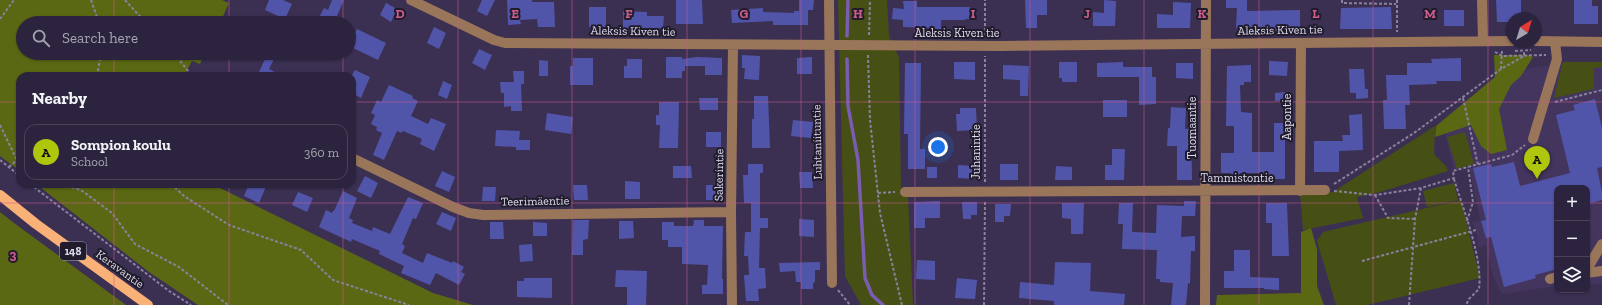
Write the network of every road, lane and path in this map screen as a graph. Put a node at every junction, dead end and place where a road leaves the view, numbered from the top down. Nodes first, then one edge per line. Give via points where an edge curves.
1 (14, 0) edge
2 (91, 0) edge
3 (125, 0) edge
4 (411, 0) edge
5 (829, 0) edge
6 (870, 0) edge
7 (985, 0) edge
8 (1206, 0) edge
9 (1342, 0) edge
10 (1397, 0) edge
11 (1482, 0) edge
12 (1396, 4) junction
13 (97, 16) edge
14 (140, 16) edge
15 (0, 19) edge
16 (1397, 41) junction
17 (1483, 41) junction
18 (1555, 42) junction
19 (1602, 42) edge
20 (1301, 43) junction
21 (828, 44) junction
22 (1542, 44) edge
23 (733, 45) junction
24 (868, 45) junction
25 (1205, 45) junction
26 (1506, 45) edge
27 (985, 46) junction
28 (1516, 48) edge
29 (1530, 48) edge
30 (1524, 51) junction
31 (1556, 54) junction
32 (1502, 56) junction
33 (1524, 56) junction
34 (100, 60) edge
35 (179, 60) edge
36 (1501, 69) junction
37 (98, 72) edge
38 (189, 72) edge
39 (1602, 90) edge
40 (1463, 97) junction
41 (1544, 105) junction
42 (0, 125) edge
43 (1533, 139) joint
44 (16, 158) edge
45 (0, 160) edge
46 (356, 160) edge
47 (16, 161) edge
48 (1478, 165) junction
49 (9, 167) junction
50 (1468, 167) junction
51 (16, 173) edge
52 (1454, 178) junction
53 (35, 188) edge
54 (73, 188) edge
55 (175, 188) edge
56 (1421, 188) junction
57 (1300, 190) junction
58 (1325, 190) junction
59 (984, 191) junction
60 (1204, 191) junction
61 (904, 192) joint
62 (878, 193) junction
63 (0, 195) edge
64 (1375, 195) junction
65 (731, 212) junction
66 (1414, 219) junction
67 (1467, 221) junction
68 (1476, 230) dead end
69 (1470, 231) junction
70 (1602, 244) edge
71 (1413, 247) junction
72 (1362, 261) dead end
73 (1590, 264) edge
74 (1602, 271) edge
75 (1590, 273) edge
76 (832, 283) joint
77 (148, 305) edge
78 (191, 305) edge
79 (228, 305) edge
80 (409, 305) edge
81 (732, 305) edge
82 (850, 305) edge
83 (902, 305) edge
84 (984, 305) edge
85 (1204, 305) edge
86 (1409, 305) edge
87 (1466, 305) edge

1 - 15 path
2 - 13 path
3 - 14 path
4 - 23 street, Aleksis Kiven tie via 505,43
5 - 21 street, Luhtaniituntie
6 - 24 path
7 - 27 path, Juhanintie
8 - 25 street, Tuomaantie
9 - 12 path via 1342,3
10 - 12 path
11 - 17 street
12 - 16 path
16 - 17 street, Aleksis Kiven tie
16 - 20 street, Aleksis Kiven tie
17 - 26 street, Aleksis Kiven tie
18 - 19 street
18 - 22 street
18 - 31 street
20 - 25 street, Aleksis Kiven tie
20 - 57 street, Aapontie
21 - 23 street, Aleksis Kiven tie
21 - 24 street, Aleksis Kiven tie
21 - 76 street, Luhtaniituntie
23 - 65 street, Sakerintie
24 - 27 street, Aleksis Kiven tie
24 - 62 path via 870,120
25 - 27 street, Aleksis Kiven tie
25 - 60 street, Tuomaantie
27 - 59 path, Juhanintie
28 - 30 path
29 - 30 path
30 - 33 path
31 - 33 path
31 - 41 street via 1557,59
32 - 32 path via 1502,51 1492,51
32 - 33 path
32 - 36 path
33 - 36 path
34 - 37 path
35 - 38 path
36 - 40 path
39 - 41 path
40 - 48 path
40 - 58 path via 1414,134
41 - 43 street
42 - 44 path
43 - 48 path via 1512,155
45 - 49 path
46 - 65 street, Teerimäentie via 453,207 483,215
47 - 49 path
48 - 50 path
49 - 51 path
50 - 52 path via 1452,171
50 - 67 path via 1473,202
52 - 56 path
52 - 67 path
53 - 78 path
54 - 79 path via 81,190 112,213 135,244 179,267
55 - 80 path via 229,225 301,250 333,280
56 - 64 path
56 - 66 path
57 - 58 street, Tammistontie
57 - 60 street, Tammistontie
58 - 64 path
59 - 60 street, Tammistontie
59 - 61 street, Tammistontie
59 - 84 path, Juhanintie
60 - 85 street, Tuomaantie
61 - 62 path
62 - 83 path via 880,213
63 - 77 main road, Keravantie / 148
64 - 66 path via 1388,218
65 - 81 street, Sakerintie
66 - 71 path
67 - 69 path
68 - 69 path
69 - 71 path
69 - 87 path via 1478,261 1480,288
70 - 73 street
71 - 72 path
71 - 86 path
74 - 75 street
76 - 82 path

